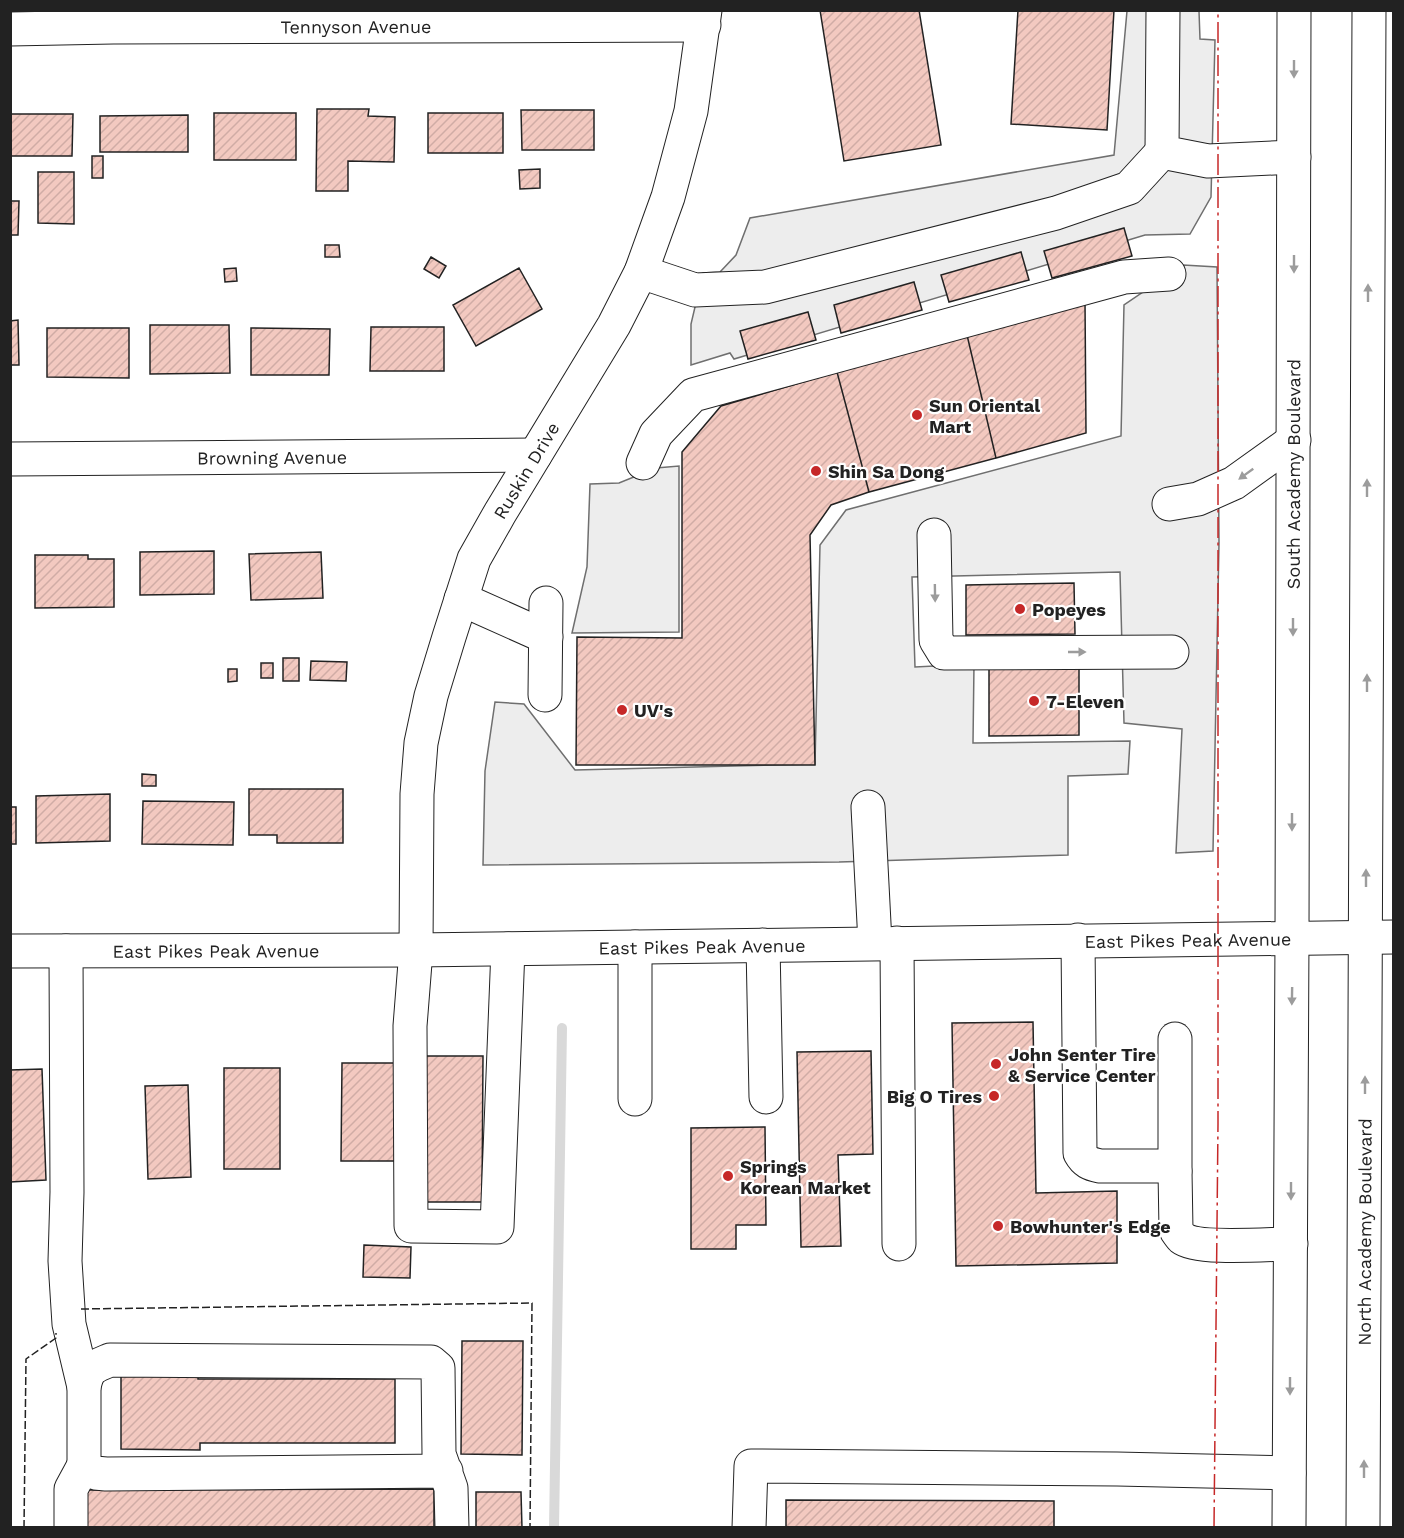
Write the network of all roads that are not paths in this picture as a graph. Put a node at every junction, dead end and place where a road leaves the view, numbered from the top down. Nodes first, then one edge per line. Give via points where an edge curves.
1 (1163, 10) edge
2 (1294, 10) edge
3 (1369, 10) edge
4 (704, 18) edge
5 (10, 29) edge
6 (1162, 152) junction
7 (1294, 157) junction
8 (641, 272) junction
9 (1169, 274) dead end
10 (1294, 440) junction
11 (535, 455) junction
12 (10, 459) edge
13 (643, 463) dead end
14 (1169, 504) dead end
15 (934, 534) dead end
16 (461, 599) junction
17 (546, 603) dead end
18 (546, 637) junction
19 (1172, 652) dead end
20 (545, 695) dead end
21 (868, 807) dead end
22 (1380, 937) edge
23 (1292, 938) junction
24 (1078, 940) junction
25 (886, 943) junction
26 (763, 945) junction
27 (635, 947) junction
28 (508, 949) junction
29 (416, 950) junction
30 (10, 951) edge
31 (66, 951) junction
32 (1175, 1039) dead end
33 (766, 1097) dead end
34 (635, 1099) dead end
35 (1175, 1171) junction
36 (899, 1244) dead end
37 (1290, 1244) junction
38 (84, 1387) junction
39 (84, 1465) junction
40 (446, 1471) junction
41 (1289, 1473) junction
42 (71, 1527) edge
43 (452, 1527) edge
44 (749, 1527) edge
45 (1289, 1527) edge
46 (1363, 1527) edge

1 - 6 main road
2 -> 7 main road, South Academy Boulevard
22 -> 3 main road
4 - 5 main road, Tennyson Avenue
4 - 8 main road, Ruskin Drive via 691,111 668,197
6 - 7 main road via 1208,161
6 - 8 main road via 1129,188 1056,213 765,287 695,290
7 -> 10 main road, South Academy Boulevard
8 - 11 main road, Ruskin Drive via 614,326
9 - 13 main road via 1124,277 693,395 656,434
10 -> 14 main road via 1234,483 1198,499
10 -> 23 main road, South Academy Boulevard
11 - 12 main road, Browning Avenue
11 - 16 main road, Ruskin Drive via 474,559
15 -> 19 main road via 936,640 944,653
16 - 18 main road
16 - 29 main road, Ruskin Drive via 421,743
17 - 18 main road
18 - 20 main road
21 - 25 main road
22 - 23 main road, East Pikes Peak Avenue
46 -> 22 main road, North Academy Boulevard
23 - 24 main road, East Pikes Peak Avenue
23 -> 37 main road
24 - 25 main road, East Pikes Peak Avenue
24 - 35 main road via 1080,1153 1084,1161 1100,1166 1164,1166
25 - 26 main road, East Pikes Peak Avenue
25 - 36 main road
26 - 27 main road, East Pikes Peak Avenue
26 - 33 main road
27 - 28 main road, East Pikes Peak Avenue
27 - 34 main road
28 - 29 main road, East Pikes Peak Avenue
28 - 29 main road, Ruskin Drive via 497,1227 411,1226 410,1026
29 - 31 main road, East Pikes Peak Avenue
30 - 31 main road, East Pikes Peak Avenue
31 - 38 main road via 64,1261 69,1324
32 - 35 main road
35 - 37 main road via 1176,1230 1182,1238 1209,1245
37 -> 41 main road
38 - 39 main road
38 - 40 main road via 94,1366 110,1360 431,1362 438,1368 439,1454
39 - 40 main road via 95,1473 106,1474
39 - 42 main road via 71,1489
40 - 43 main road via 451,1488
41 - 44 main road via 751,1466
41 - 45 main road

